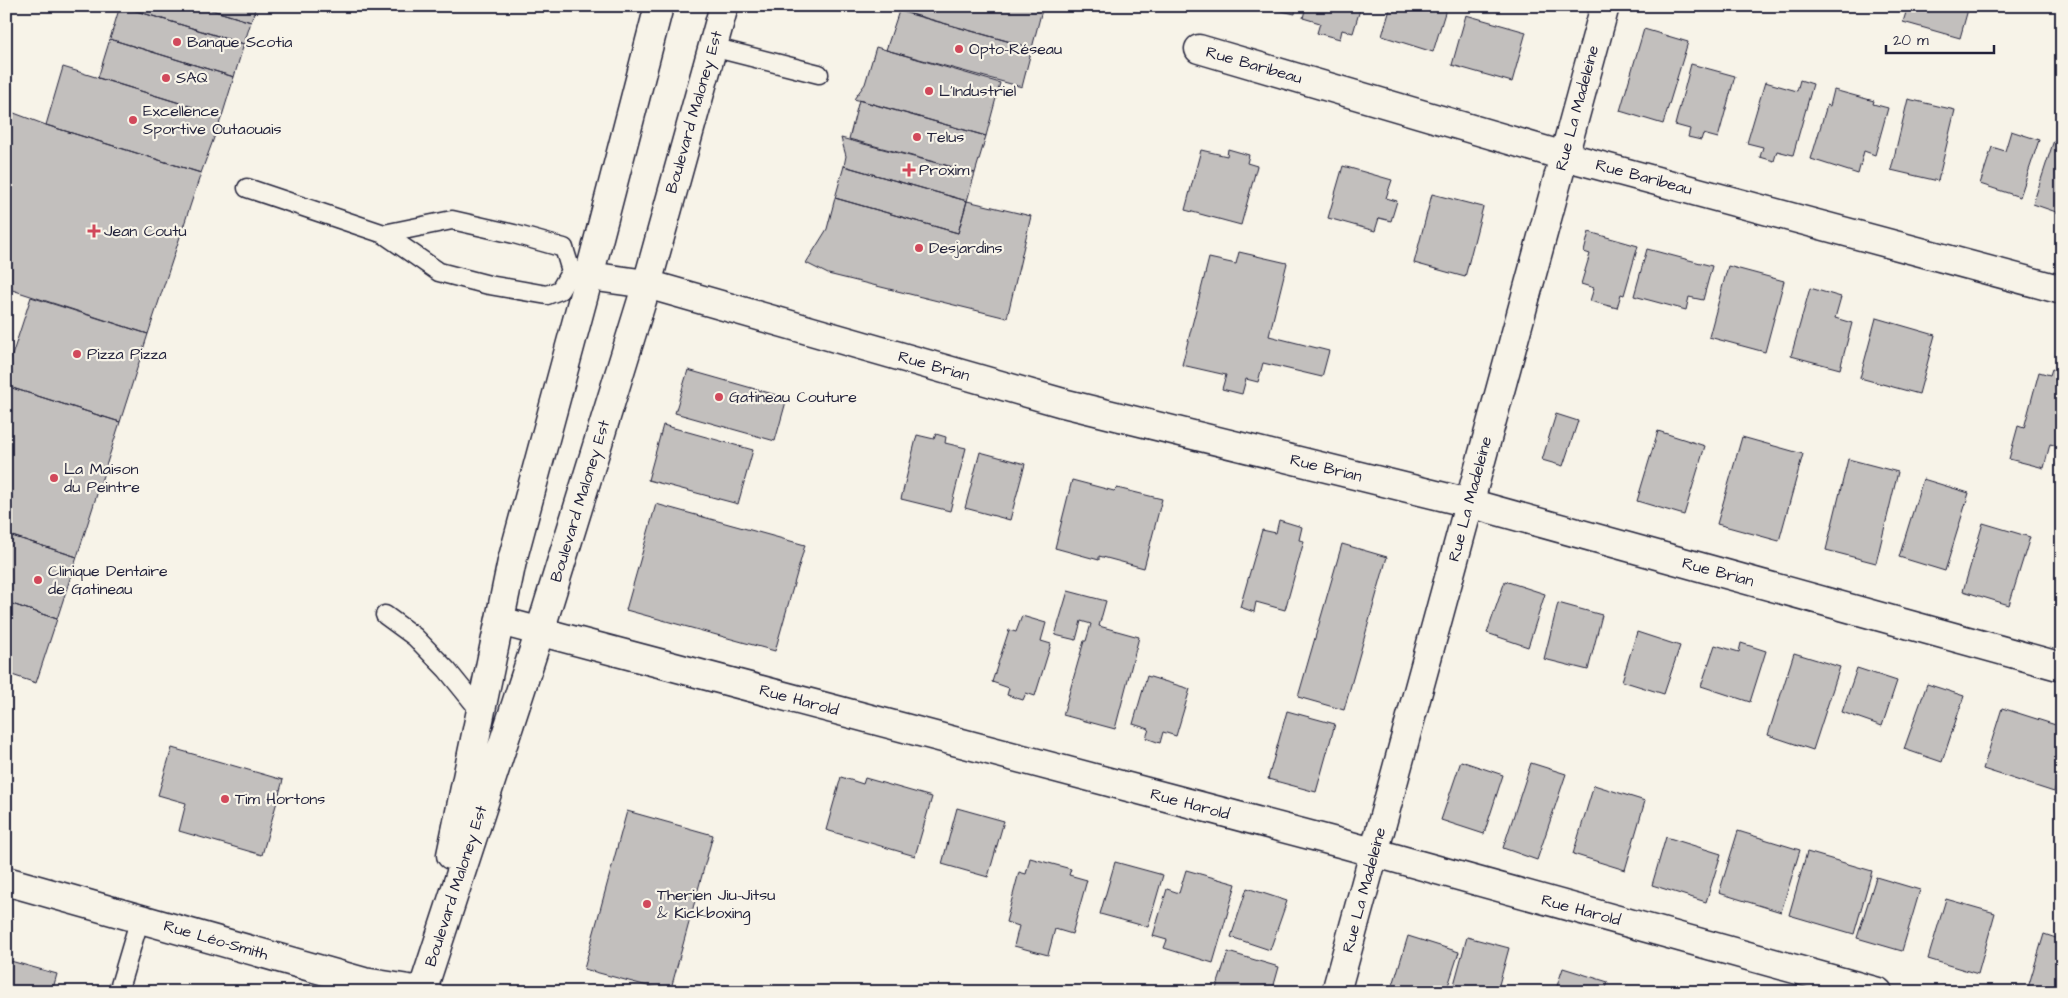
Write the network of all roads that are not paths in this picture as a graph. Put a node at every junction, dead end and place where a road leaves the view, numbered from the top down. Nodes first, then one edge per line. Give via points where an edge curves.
1 (658, 6) edge
2 (724, 6) edge
3 (1605, 6) edge
4 (712, 47) junction
5 (1199, 49) dead end
6 (819, 74) dead end
7 (1564, 156) junction
8 (247, 188) dead end
9 (384, 234) junction
10 (580, 273) junction
11 (647, 284) junction
12 (2062, 290) edge
13 (1469, 503) junction
14 (385, 615) dead end
15 (500, 621) junction
16 (540, 631) junction
17 (2062, 667) edge
18 (481, 712) junction
19 (1374, 853) junction
20 (6, 881) edge
21 (140, 918) junction
22 (424, 991) edge
23 (118, 992) edge
24 (1336, 992) edge
25 (1878, 992) edge

1 - 10 street, Boulevard Maloney Est
2 - 4 street, Boulevard Maloney Est
3 - 7 street, Rue La Madeleine
4 - 6 lane
4 - 11 street, Boulevard Maloney Est
5 - 7 street, Rue Baribeau
7 - 12 street, Rue Baribeau
7 - 13 street, Rue La Madeleine
8 - 9 lane
9 - 10 lane via 452,220 564,248
9 - 10 lane via 439,272 489,285 546,295 560,290
10 - 11 street, Rue Brian
10 - 15 street, Boulevard Maloney Est
11 - 13 street, Rue Brian via 1063,403
11 - 16 street, Boulevard Maloney Est
13 - 17 street, Rue Brian
13 - 19 street, Rue La Madeleine
14 - 18 lane via 415,637
15 - 16 street, Rue Harold
15 - 18 street, Boulevard Maloney Est
16 - 19 street, Rue Harold
16 - 22 street, Boulevard Maloney Est
18 - 22 street, Boulevard Maloney Est
19 - 24 street, Rue La Madeleine
19 - 25 street, Rue Harold
20 - 21 street, Rue Léo-Smith
21 - 22 street, Rue Léo-Smith via 364,982
21 - 23 lane

